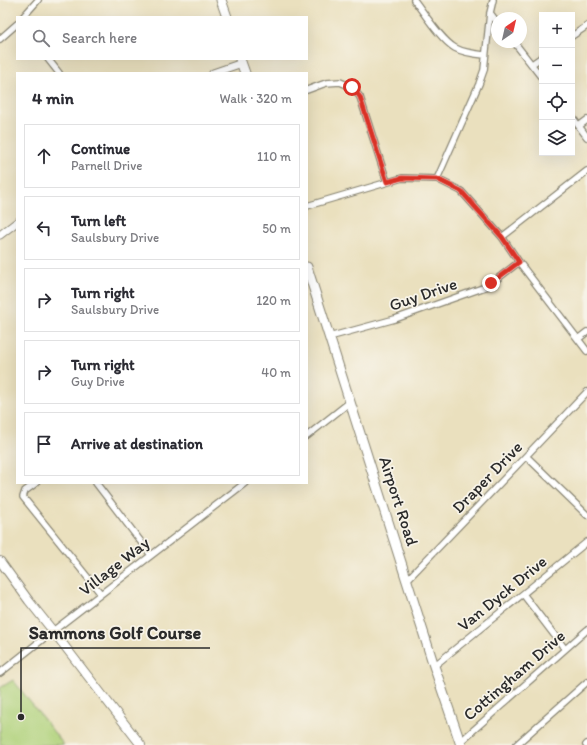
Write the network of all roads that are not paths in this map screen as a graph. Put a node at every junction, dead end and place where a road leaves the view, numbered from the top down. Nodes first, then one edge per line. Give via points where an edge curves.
1 (38, 0) edge
2 (221, 0) edge
3 (414, 0) edge
4 (493, 0) edge
5 (490, 13) joint
6 (25, 16) edge
7 (227, 16) edge
8 (16, 25) edge
9 (587, 26) edge
10 (575, 34) edge
11 (0, 39) edge
12 (519, 48) edge
13 (485, 55) junction
14 (539, 59) edge
15 (49, 60) edge
16 (241, 61) edge
17 (532, 64) junction
18 (58, 72) edge
19 (215, 72) edge
20 (245, 72) edge
21 (539, 74) edge
22 (308, 90) edge
23 (574, 120) edge
24 (587, 120) edge
25 (579, 126) junction
26 (587, 137) edge
27 (587, 171) edge
28 (437, 179) junction
29 (387, 182) junction
30 (308, 206) edge
31 (16, 223) edge
32 (0, 235) edge
33 (502, 237) junction
34 (519, 262) junction
35 (308, 270) edge
36 (587, 332) edge
37 (329, 337) junction
38 (578, 339) junction
39 (587, 351) edge
40 (587, 392) edge
41 (350, 402) junction
42 (308, 435) edge
43 (526, 456) junction
44 (35, 484) edge
45 (97, 484) edge
46 (244, 484) edge
47 (587, 515) edge
48 (587, 542) edge
49 (152, 555) junction
50 (0, 561) edge
51 (407, 580) junction
52 (101, 594) junction
53 (523, 594) junction
54 (587, 630) edge
55 (53, 631) junction
56 (565, 649) junction
57 (434, 666) junction
58 (0, 674) edge
59 (587, 682) edge
60 (460, 744) edge
61 (141, 745) edge
62 (516, 745) edge

1 - 6 street
2 - 7 main road
3 - 13 street via 439,33 455,48
4 - 5 street
5 - 13 street
8 - 11 street
9 - 10 street
12 - 17 street
13 - 28 street via 484,70
14 - 17 street
15 - 18 street
16 - 19 street
16 - 20 main road
17 - 21 street
22 - 29 street via 326,83 340,82 352,87 360,97
23 - 25 street
24 - 25 street
25 - 26 street
27 - 33 street
28 - 29 street via 402,178
28 - 33 street via 461,191
29 - 30 street
31 - 32 street
33 - 34 street
34 - 37 street, Guy Drive via 488,286 395,319
34 - 38 street
35 - 37 main road, Airport Road
36 - 38 street
37 - 41 main road, Airport Road
38 - 39 street
40 - 43 street, Draper Drive
41 - 42 street
41 - 51 main road, Airport Road
43 - 47 street
43 - 51 street, Draper Drive
44 - 52 street via 25,491 23,496
45 - 49 street
46 - 49 street, Village Way
48 - 53 street, Van Dyck Drive
49 - 52 street, Village Way
50 - 55 main road
51 - 57 main road, Airport Road
52 - 55 street, Village Way
53 - 56 street
53 - 57 street, Van Dyck Drive
54 - 56 street, Cottingham Drive
55 - 58 street, Village Way
55 - 61 main road
56 - 60 street, Cottingham Drive
57 - 60 main road, Airport Road
59 - 62 street

